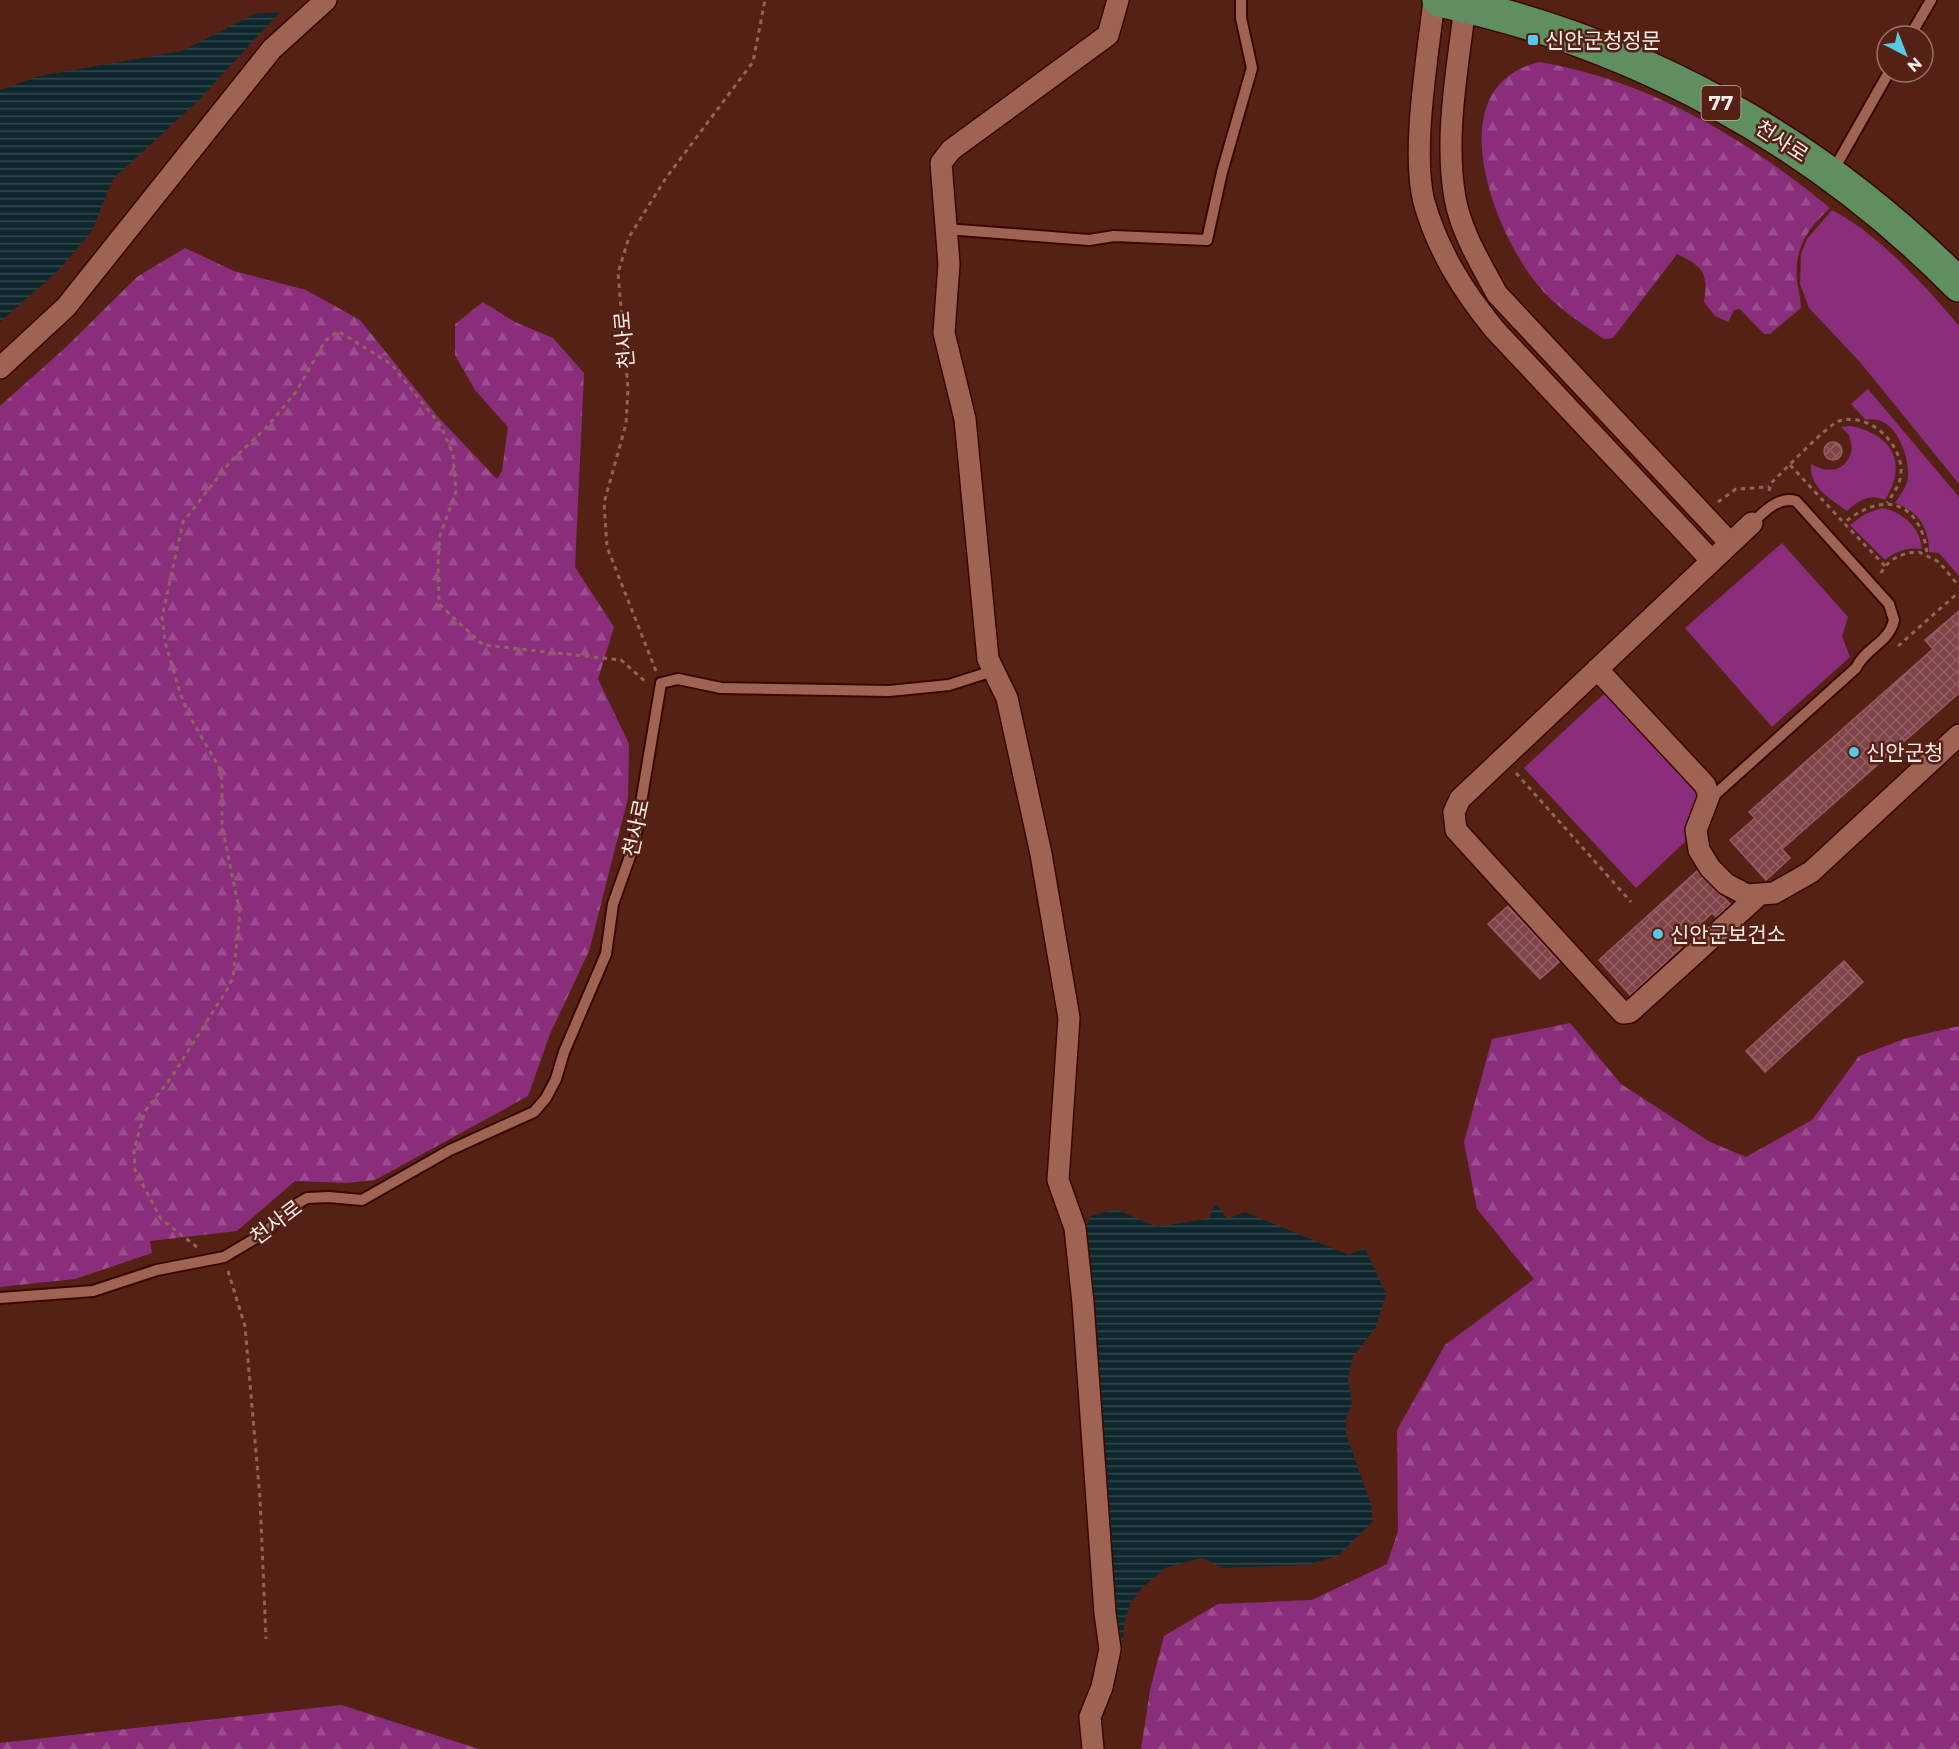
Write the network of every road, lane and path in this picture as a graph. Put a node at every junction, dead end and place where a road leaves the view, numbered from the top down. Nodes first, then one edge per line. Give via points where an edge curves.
1 (326, 0) edge
2 (765, 0) edge
3 (1118, 0) edge
4 (1241, 0) edge
5 (1931, 0) edge
6 (1446, 2) edge
7 (1917, 24) edge
8 (1882, 84) edge
9 (1831, 174) junction
10 (946, 229) junction
11 (1959, 285) edge
12 (0, 368) edge
13 (1791, 465) junction
14 (1781, 502) junction
15 (1887, 503) junction
16 (1752, 523) joint
17 (1844, 523) junction
18 (1730, 543) junction
19 (1927, 554) junction
20 (1712, 561) junction
21 (1885, 566) junction
22 (1959, 586) edge
23 (1877, 592) junction
24 (1598, 669) junction
25 (993, 670) junction
26 (660, 687) junction
27 (1959, 735) edge
28 (1503, 759) junction
29 (1708, 801) junction
30 (1760, 894) junction
31 (1631, 902) dead end
32 (224, 1257) junction
33 (212, 1260) junction
34 (0, 1298) edge
35 (266, 1639) dead end
36 (1093, 1749) edge

1 - 12 street via 272,49 66,307
2 - 26 path, 천사로 via 753,62 666,178 630,237 618,273 628,388 626,424 604,503 606,547
3 - 10 street via 1108,35 951,150 941,163
4 - 10 lane via 1252,68 1207,240 1114,236 1089,240
5 - 7 lane
6 - 9 main road, 천사로 / 77 via 1565,34 1673,79 1729,107
6 - 18 street via 1455,200 1472,249 1497,294
6 - 20 street via 1420,157 1424,201 1441,250 1466,295 1496,330
8 - 9 lane
9 - 11 main road, 천사로 / 77 via 1882,212
10 - 25 street via 949,264 944,333 964,419 988,659
13 - 14 path via 1769,487
13 - 15 path via 1840,421 1873,426 1893,444 1901,466 1899,483
13 - 17 path
14 - 16 lane
14 - 23 lane via 1796,501
15 - 17 path via 1868,506
15 - 19 path via 1906,511 1915,520 1922,530
16 - 18 street
17 - 21 path
18 - 20 street
19 - 21 path via 1911,552
19 - 22 path
20 - 24 street
21 - 23 path
23 - 29 lane via 1888,604 1894,620 1886,638
24 - 28 street
24 - 29 street via 1705,785
25 - 26 lane via 949,685 890,691 721,688 678,679
25 - 36 street via 1006,698 1038,843 1069,1018 1058,1180 1075,1228 1110,1648 1102,1687 1090,1717
26 - 32 lane, 천사로 via 636,834 613,904 606,954 546,1098 534,1112 450,1150 362,1200 307,1198 288,1209 266,1232
26 - 33 path via 621,660 483,645 440,604 440,536 456,492 453,454 441,426 391,364 338,331 325,341 296,392 230,462 183,522 162,617 180,693 219,767 222,826 240,913 233,977 177,1069 145,1111 134,1150 135,1170 161,1219
27 - 30 street via 1811,873 1774,893
28 - 30 street via 1460,799 1454,812 1456,830 1623,1013 1630,1012
28 - 31 path
29 - 30 street via 1696,830 1700,850 1710,868 1726,884 1747,895
32 - 33 lane, 천사로
32 - 35 path via 245,1326 260,1498
33 - 34 lane, 천사로 via 157,1270 93,1291

